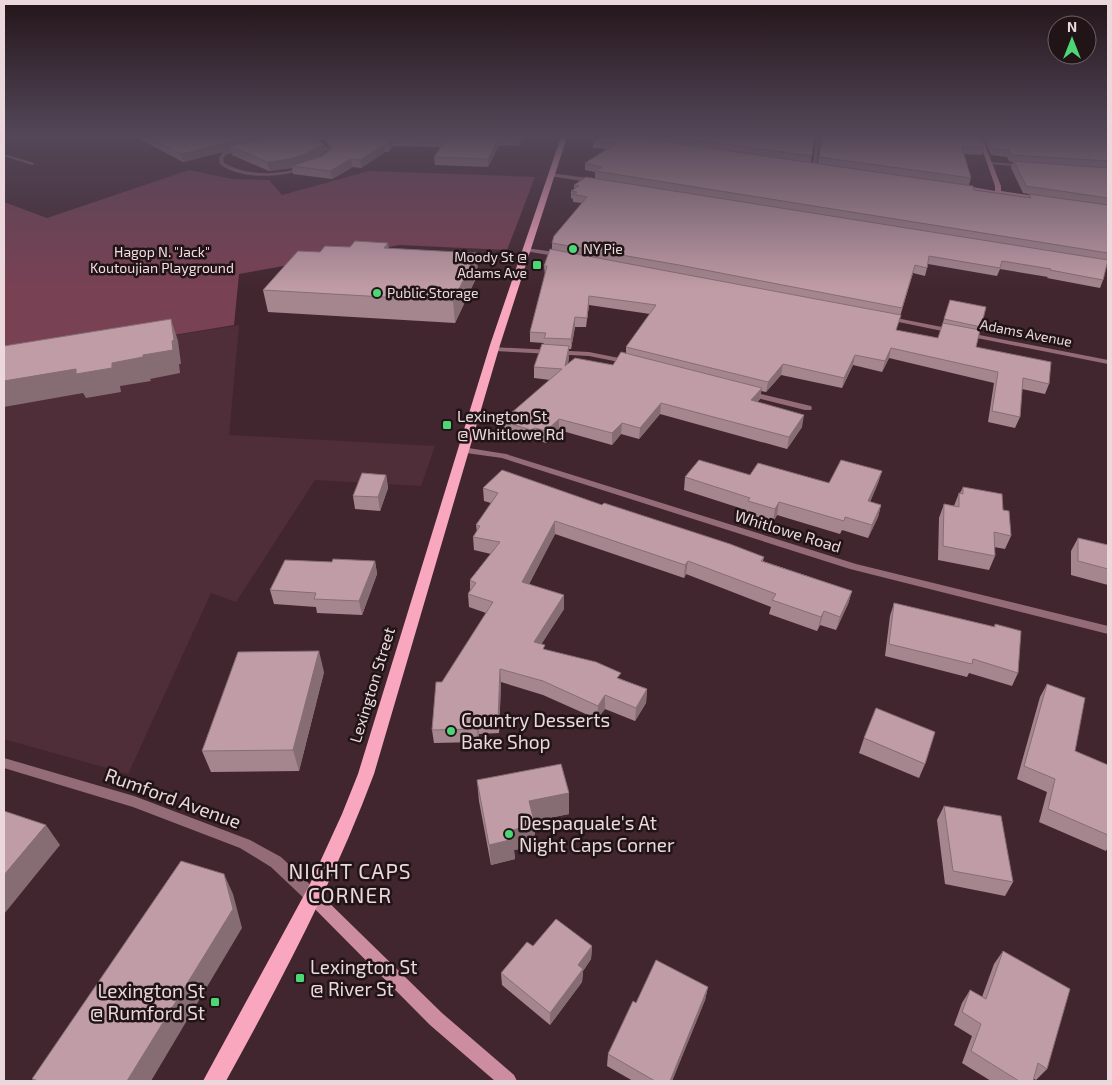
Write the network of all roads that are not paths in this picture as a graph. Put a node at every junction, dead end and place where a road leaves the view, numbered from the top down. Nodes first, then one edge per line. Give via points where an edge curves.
1 (547, 188) edge
2 (963, 188) edge
3 (998, 188) edge
4 (998, 193) junction
5 (1046, 200) edge
6 (526, 250) junction
7 (570, 256) edge
8 (880, 317) edge
9 (494, 349) junction
10 (1108, 362) edge
11 (634, 364) edge
12 (740, 391) edge
13 (808, 408) dead end
14 (462, 450) junction
15 (1108, 630) edge
16 (4, 763) edge
17 (314, 898) junction
18 (214, 1081) edge
19 (508, 1081) edge

1 - 6 main road, Lexington Street
2 - 4 street
3 - 4 street
4 - 5 street
6 - 7 street
6 - 9 main road, Lexington Street
8 - 10 street, Adams Avenue
9 - 11 street via 590,354
9 - 14 main road, Lexington Street
12 - 13 street
14 - 15 street, Whitlowe Road via 503,456 854,567
14 - 17 main road, Lexington Street via 366,774 348,824
16 - 17 street, Rumford Avenue via 134,802 245,844 276,862
17 - 18 main road, Lexington Street
17 - 19 street via 436,1019

